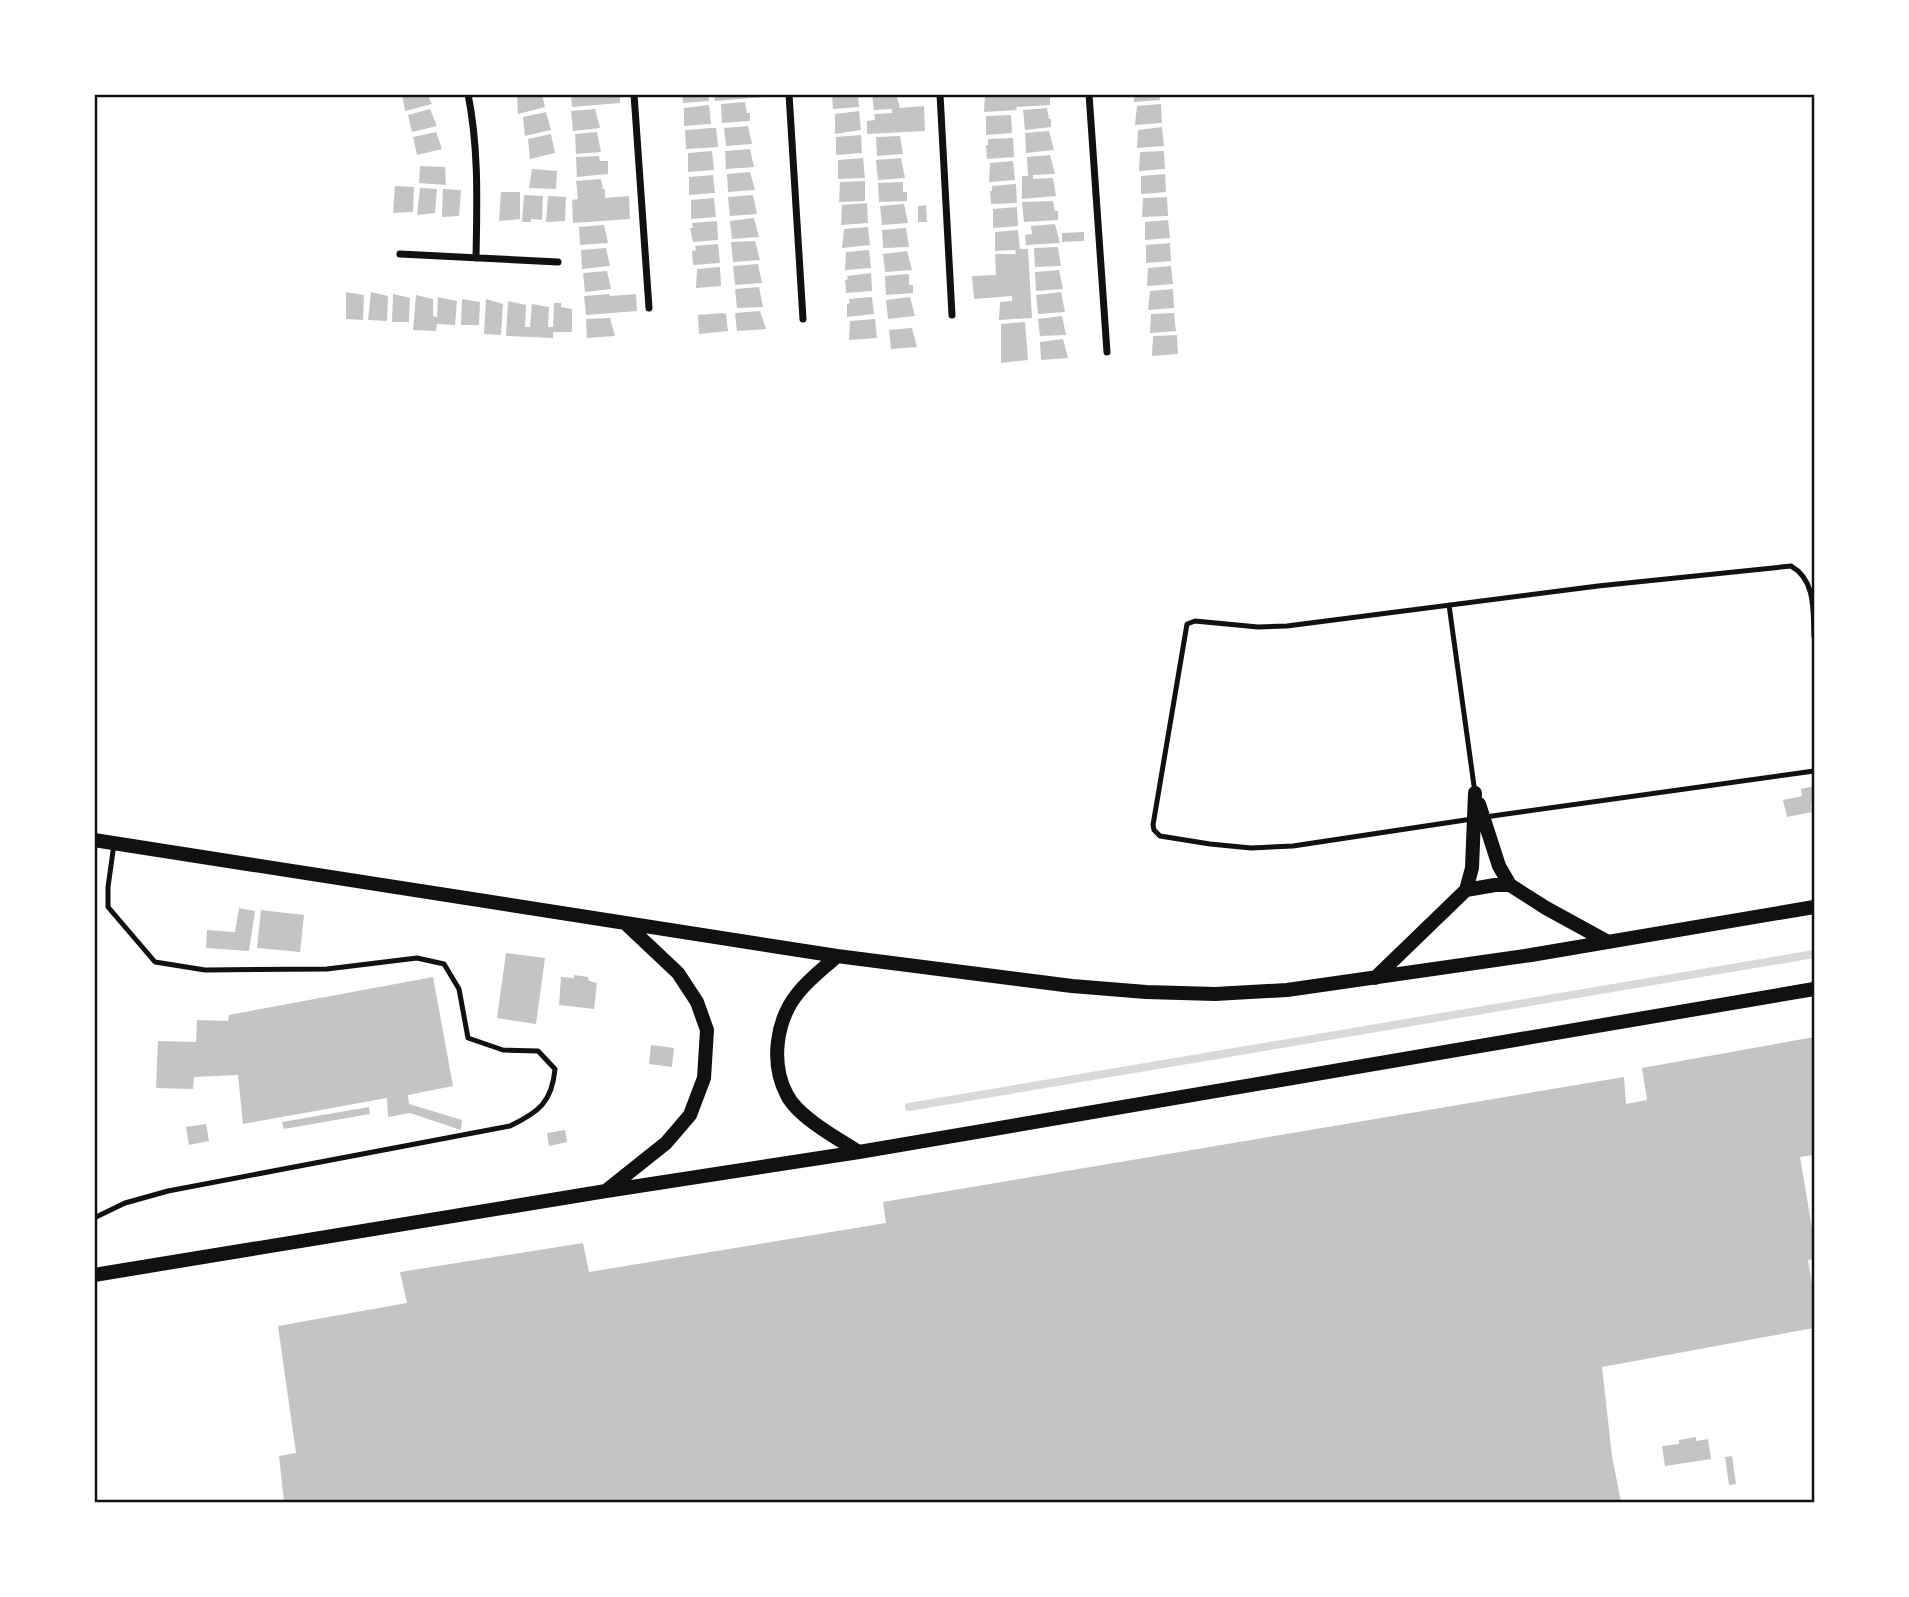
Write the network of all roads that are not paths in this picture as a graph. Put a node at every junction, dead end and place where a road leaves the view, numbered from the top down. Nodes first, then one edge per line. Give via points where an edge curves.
1 (468, 94) edge
2 (634, 94) edge
3 (789, 94) edge
4 (940, 94) edge
5 (1089, 94) edge
6 (400, 254) dead end
7 (476, 258) junction
8 (558, 262) dead end
9 (649, 308) dead end
10 (952, 315) dead end
11 (803, 318) dead end
12 (1107, 352) dead end
13 (1449, 605) junction
14 (1815, 637) edge
15 (1815, 771) edge
16 (1475, 793) joint
17 (1479, 818) junction
18 (94, 840) edge
19 (114, 842) junction
20 (1510, 885) junction
21 (1466, 890) junction
22 (1815, 906) edge
23 (626, 924) junction
24 (1608, 942) junction
25 (837, 956) junction
26 (1375, 978) junction
27 (1815, 989) edge
28 (859, 1152) junction
29 (606, 1191) junction
30 (94, 1218) edge
31 (94, 1275) edge

1 - 7 street via 477,173
2 - 9 street
3 - 11 street
4 - 10 street
5 - 12 street
6 - 7 street
7 - 8 street
13 - 14 lane via 1791,566 1810,586
13 - 16 lane
13 - 17 lane via 1287,626 1187,624 1153,825 1160,836 1251,848
15 - 17 lane
16 - 17 main road
17 - 20 main road
17 - 21 main road
18 - 19 main road
19 - 23 main road
19 - 30 lane via 108,907 155,962 205,970 327,969 417,958 444,964 459,989 468,1038 503,1050 538,1051 555,1069 553,1090 536,1113 510,1126 168,1191
20 - 21 main road
20 - 24 main road
21 - 26 main road
22 - 24 main road
23 - 25 main road
23 - 29 main road via 678,973 697,1002 707,1030 704,1078 690,1115 666,1143
24 - 26 main road
25 - 26 main road via 1146,992 1287,990
25 - 28 main road via 785,1012 778,1063 787,1096 814,1124
27 - 28 main road
28 - 29 main road
29 - 31 main road

